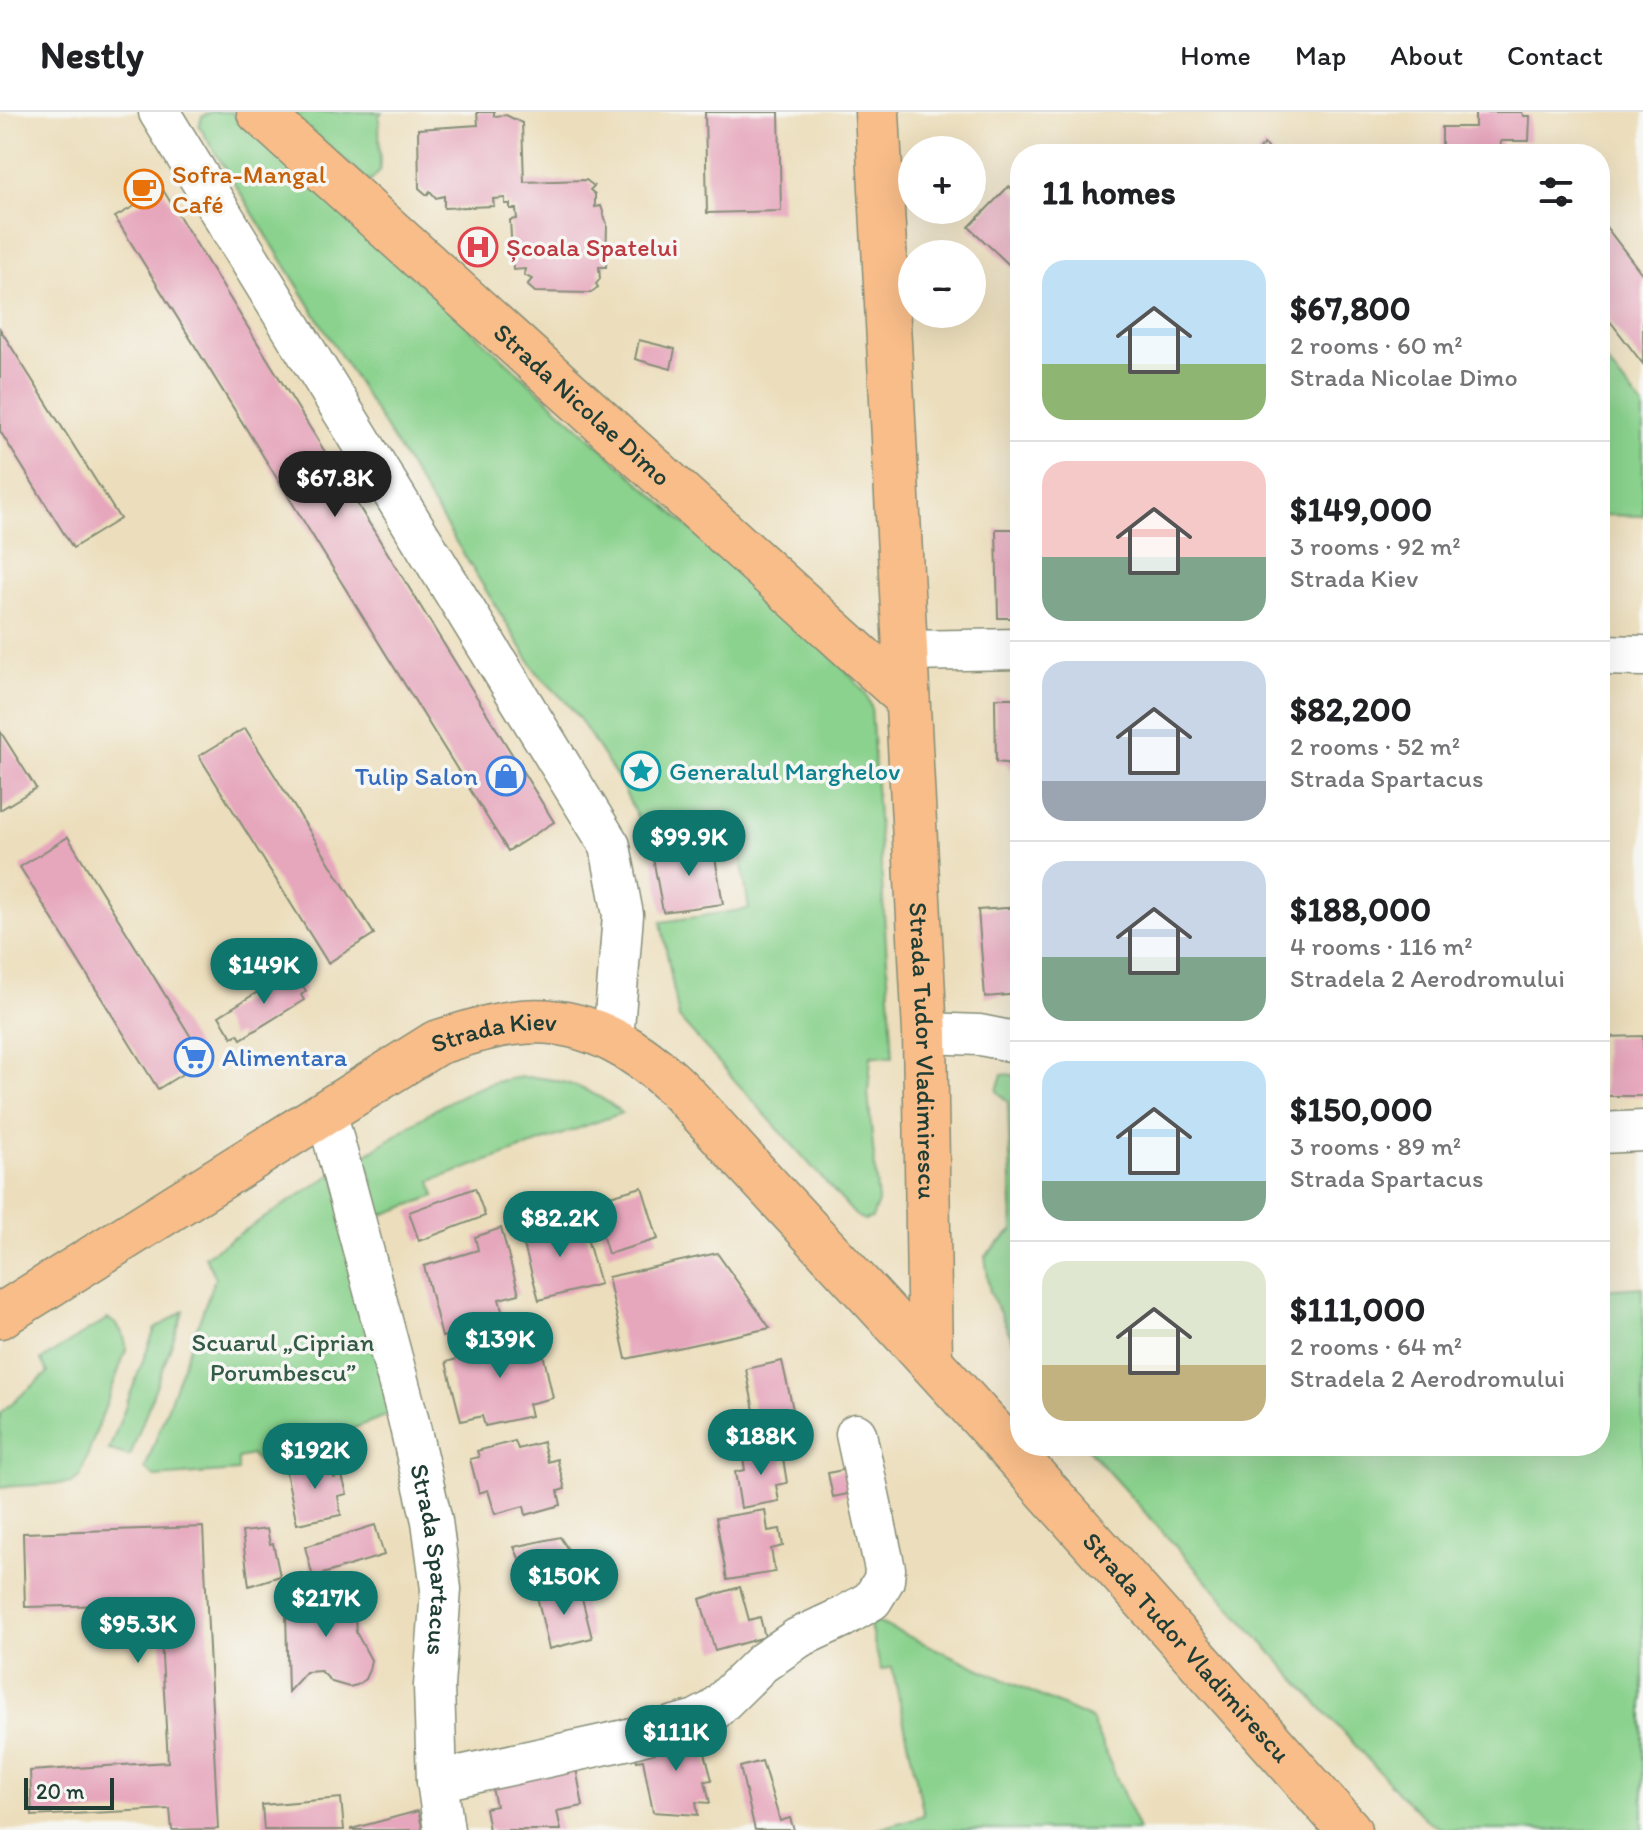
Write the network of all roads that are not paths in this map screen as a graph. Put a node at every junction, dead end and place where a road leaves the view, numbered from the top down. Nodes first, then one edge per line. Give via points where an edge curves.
1 (159, 112) edge
2 (259, 112) edge
3 (877, 112) edge
4 (1010, 649) edge
5 (906, 651) junction
6 (1610, 655) edge
7 (1643, 656) edge
8 (907, 698) junction
9 (925, 1033) junction
10 (613, 1040) junction
11 (1010, 1041) edge
12 (326, 1111) junction
13 (1643, 1131) edge
14 (1610, 1133) edge
15 (0, 1316) edge
16 (930, 1361) junction
17 (856, 1434) dead end
18 (1010, 1451) edge
19 (1015, 1456) edge
20 (437, 1781) junction
21 (444, 1830) edge
22 (1349, 1830) edge

1 - 10 street via 610,846 623,915
2 - 8 main road, Strada Nicolae Dimo
3 - 5 main road, Strada Tudor Vladimirescu
4 - 5 street
5 - 8 main road, Strada Tudor Vladimirescu
6 - 7 street
8 - 9 main road, Strada Tudor Vladimirescu
9 - 11 street
9 - 16 main road, Strada Tudor Vladimirescu
10 - 12 main road, Strada Kiev via 559,1024 489,1025 436,1043
10 - 16 main road, Strada Kiev via 674,1085
12 - 15 main road, Strada Kiev
12 - 20 street, Strada Spartacus via 432,1521 441,1589 434,1686
13 - 14 street
16 - 18 main road, Strada Tudor Vladimirescu
17 - 20 street via 885,1569 872,1600 798,1638 696,1720
19 - 22 main road, Strada Tudor Vladimirescu
20 - 21 street, Strada Spartacus

